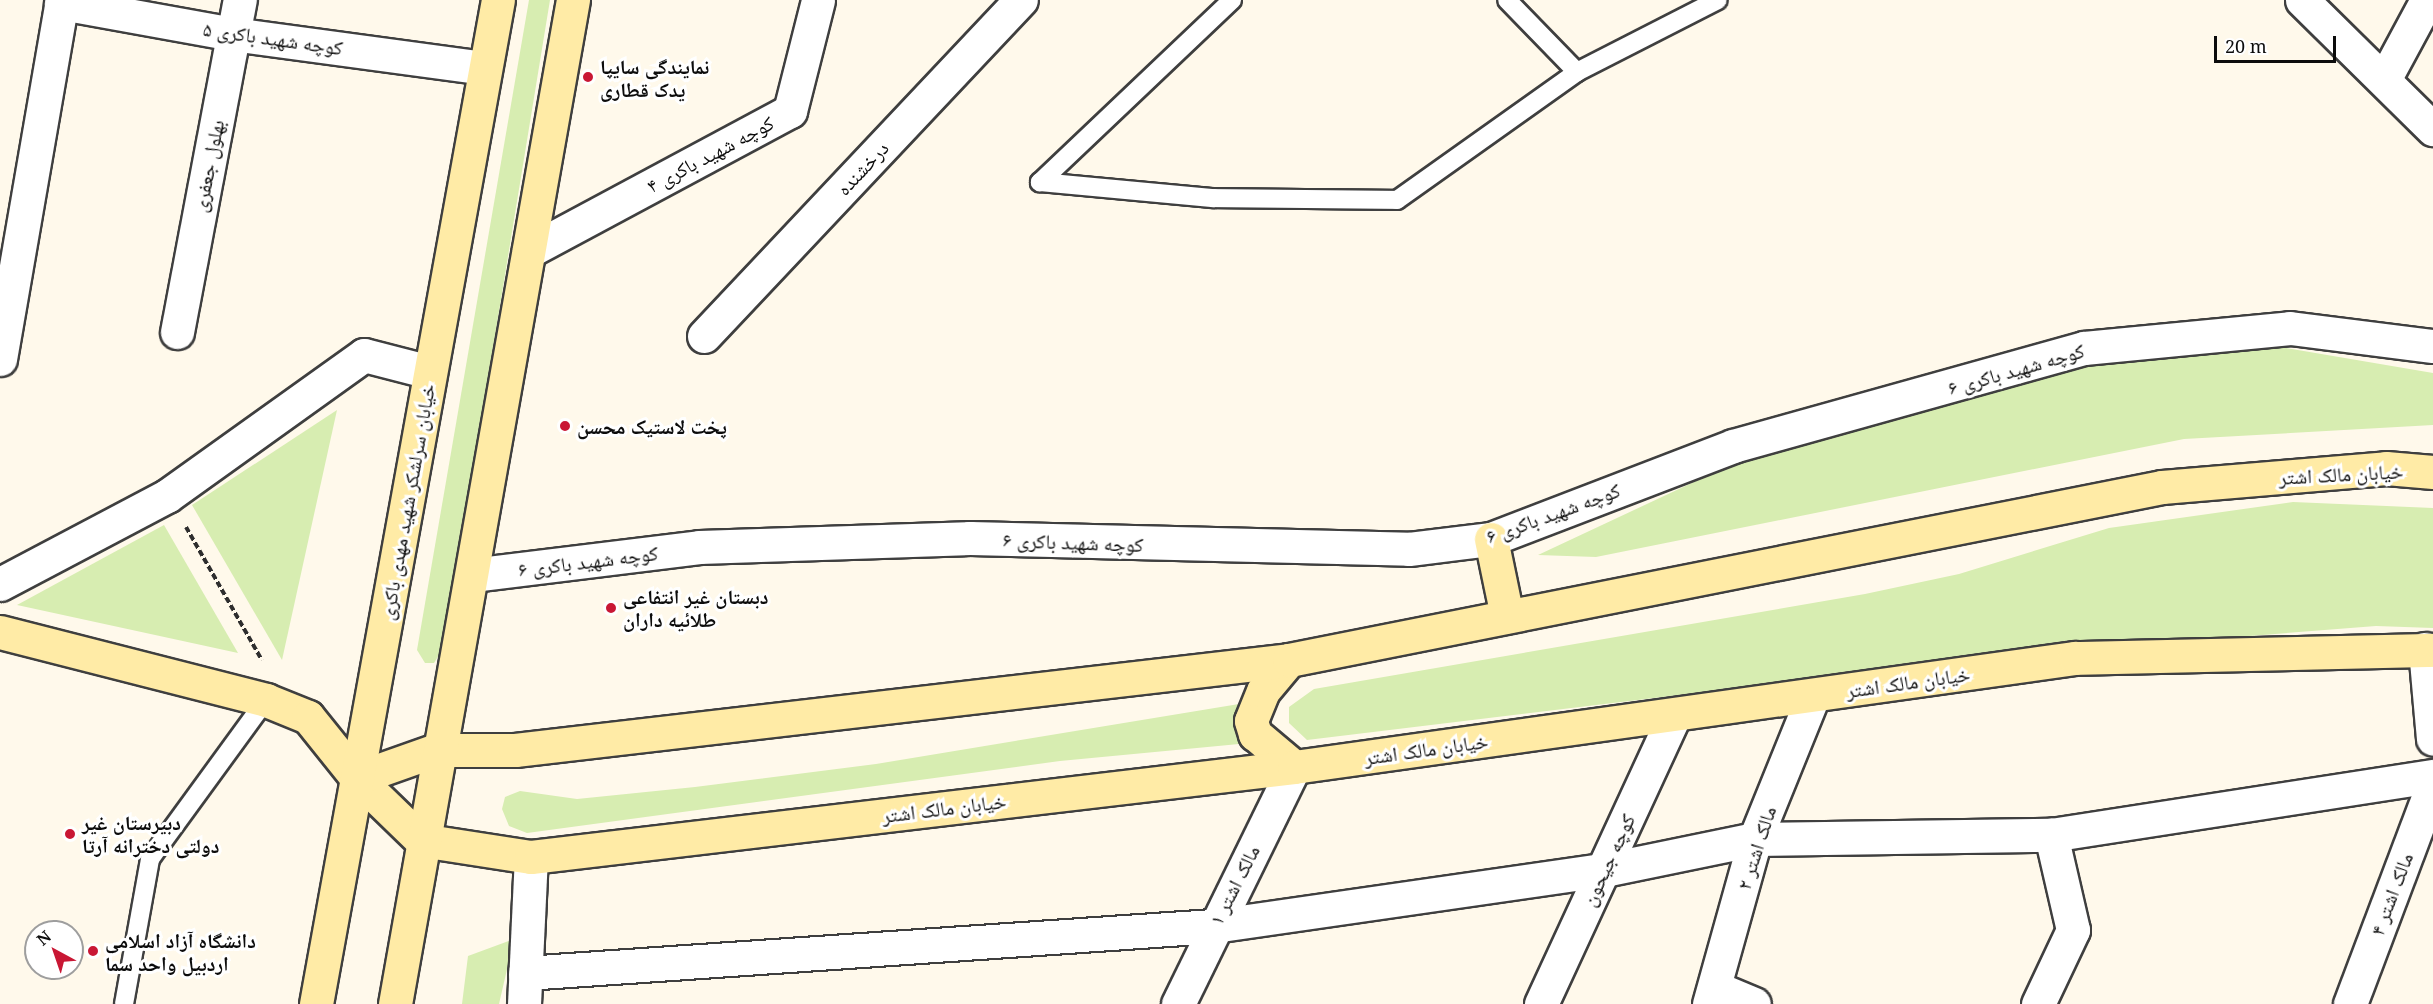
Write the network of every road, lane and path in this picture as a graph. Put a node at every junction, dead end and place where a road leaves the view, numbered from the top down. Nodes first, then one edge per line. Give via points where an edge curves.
1 (240, 0) edge
2 (498, 0) edge
3 (573, 0) edge
4 (1021, 0) edge
5 (1232, 0) edge
6 (1507, 0) edge
7 (1718, 0) edge
8 (2302, 0) edge
9 (2427, 0) edge
10 (61, 2) edge
11 (826, 5) edge
12 (233, 34) junction
13 (485, 68) junction
14 (1577, 72) junction
15 (2385, 78) junction
16 (2433, 129) edge
17 (529, 251) junction
18 (177, 332) dead end
19 (704, 336) dead end
20 (2433, 346) edge
21 (0, 359) edge
22 (430, 372) junction
23 (2433, 453) edge
24 (2386, 468) junction
25 (2433, 472) edge
26 (167, 496) junction
27 (1491, 539) junction
28 (472, 575) junction
29 (0, 584) edge
30 (1507, 616) junction
31 (0, 632) edge
32 (2429, 649) edge
33 (1289, 660) junction
34 (1813, 696) junction
35 (260, 699) junction
36 (1674, 716) junction
37 (2433, 739) edge
38 (436, 750) junction
39 (1294, 767) junction
40 (2433, 776) edge
41 (357, 778) junction
42 (2433, 784) edge
43 (2051, 835) junction
44 (1755, 839) junction
45 (421, 840) junction
46 (531, 857) junction
47 (1604, 870) junction
48 (1213, 926) junction
49 (525, 988) edge
50 (1712, 996) edge
51 (124, 1004) edge
52 (316, 1004) edge
53 (395, 1004) edge
54 (1178, 1004) edge
55 (1541, 1004) edge
56 (1754, 1004) edge
57 (2038, 1004) edge
58 (2350, 1004) edge

1 - 12 street, بهلول جعفری
2 - 13 main road, خیابان سرلشکر شهید مهدی باکری
3 - 17 main road
4 - 19 street, درخشنده
5 - 14 lane via 1040,182 1214,198 1397,200
6 - 14 lane
7 - 14 lane
8 - 15 street
9 - 15 street
10 - 12 street, کوچه شهید باکری ۵
10 - 21 street
11 - 17 street, کوچه شهید باکری ۴ via 790,111
12 - 13 street, کوچه شهید باکری ۵
12 - 18 street, بهلول جعفری
13 - 22 main road, خیابان سرلشکر شهید مهدی باکری
15 - 16 street
17 - 28 main road
20 - 27 street, کوچه شهید باکری ۶ via 2290,328 2084,348 1733,446
22 - 26 street via 363,355
22 - 41 main road, خیابان سرلشکر شهید مهدی باکری
23 - 24 main road
24 - 25 main road, خیابان مالک اشتر
24 - 30 main road, خیابان مالک اشتر via 2162,487
26 - 29 street
26 - 35 path via 263,657
27 - 28 street, کوچه شهید باکری ۶ via 1409,549 970,538 723,546
27 - 30 main road
28 - 38 main road
30 - 33 main road, خیابان مالک اشتر
31 - 35 main road
32 - 34 main road, خیابان مالک اشتر via 2075,658
32 - 37 street
33 - 38 main road, خیابان مالک اشتر via 515,750
33 - 39 main road via 1263,691 1251,721 1255,734
34 - 36 main road, خیابان مالک اشتر
34 - 44 street, مالک اشتر ۲
35 - 41 main road via 308,717
35 - 51 lane via 150,859
36 - 39 main road, خیابان مالک اشتر
36 - 47 street, کوچه جیحون
38 - 41 main road, خیابان مالک اشتر
38 - 45 main road
39 - 46 main road, خیابان مالک اشتر
39 - 48 street, مالک اشتر ۱
40 - 43 street
41 - 45 main road
41 - 52 main road, خیابان سرلشکر شهید مهدی باکری
42 - 58 street, مالک اشتر ۴
43 - 44 street
43 - 57 street via 2073,930
44 - 47 street
44 - 50 street, مالک اشتر ۲
45 - 46 main road, خیابان مالک اشتر
45 - 53 main road
46 - 49 street
47 - 48 street
47 - 55 street, کوچه جیحون
48 - 49 street
48 - 54 street, مالک اشتر ۱
50 - 56 street

